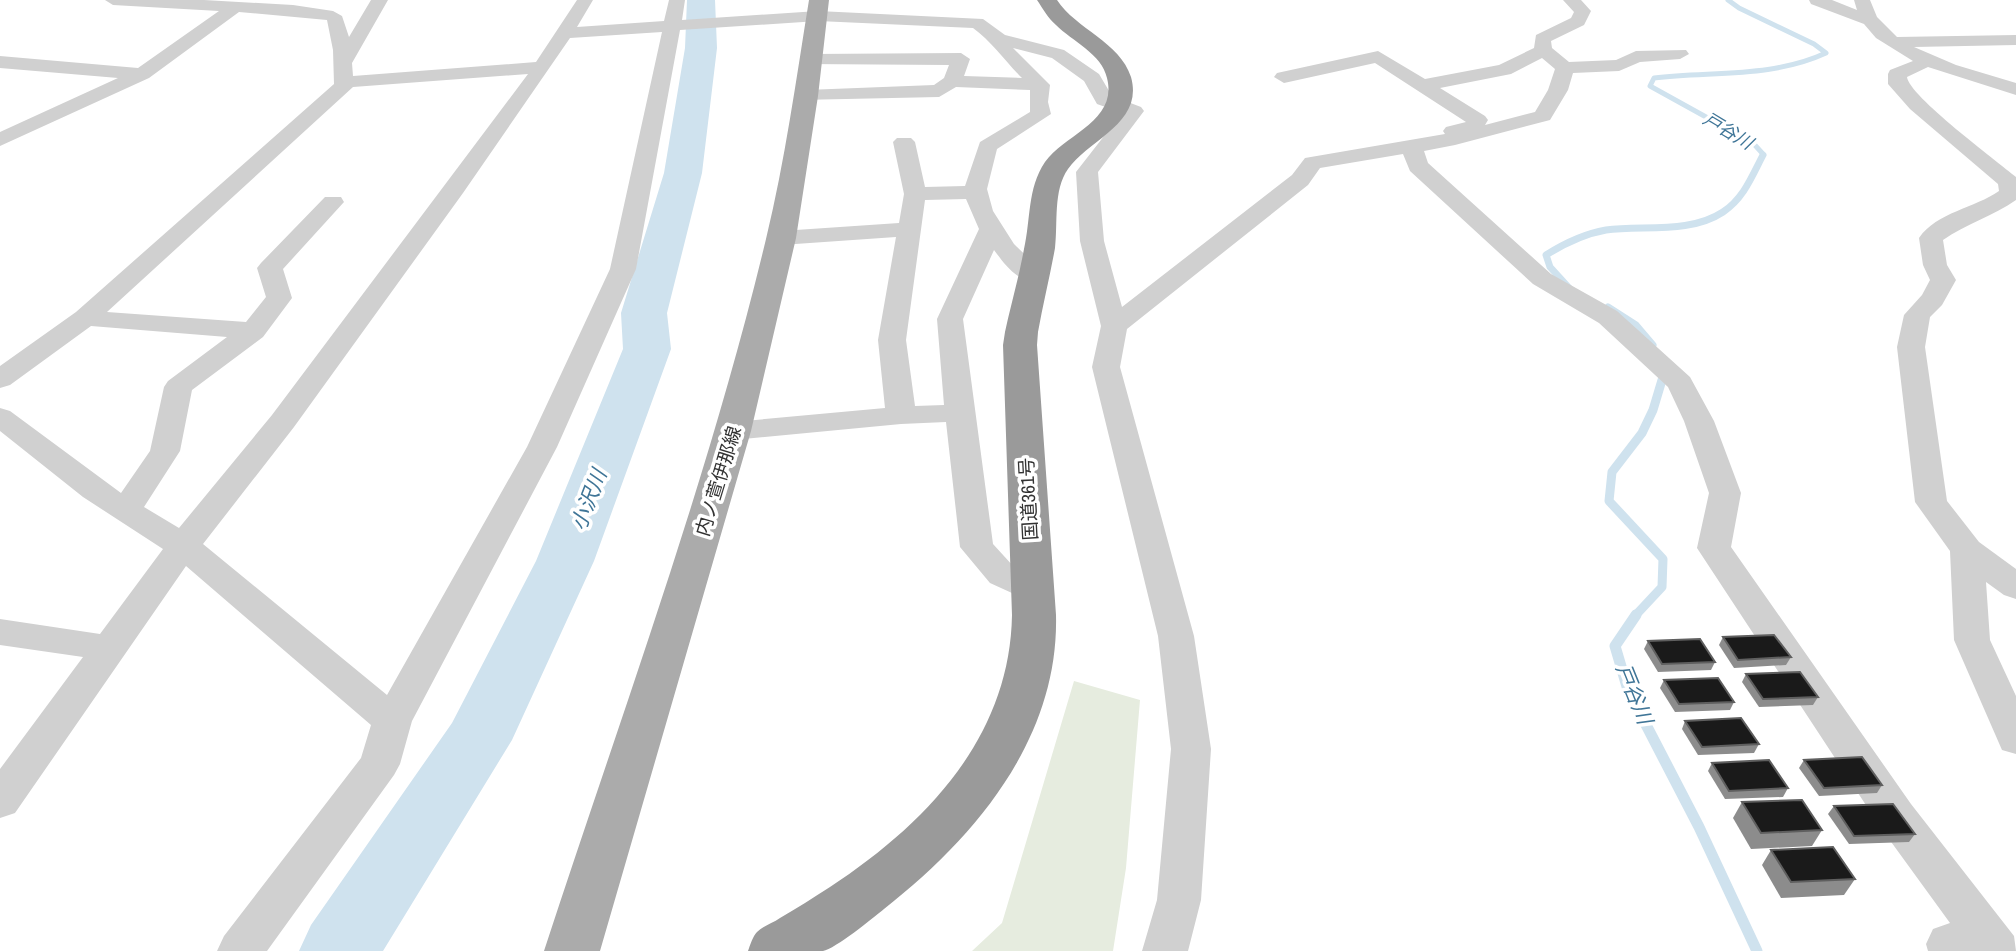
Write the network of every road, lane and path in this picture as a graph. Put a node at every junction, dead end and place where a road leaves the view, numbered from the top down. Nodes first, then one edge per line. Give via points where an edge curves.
1 (124, 0) edge
2 (380, 0) edge
3 (585, 0) edge
4 (726, 0) edge
5 (979, 0) edge
6 (1047, 0) edge
7 (1571, 0) edge
8 (1817, 0) edge
9 (1862, 0) edge
10 (234, 8) junction
11 (818, 8) edge
12 (673, 13) edge
13 (1868, 20) junction
14 (724, 21) junction
15 (977, 23) junction
16 (563, 33) junction
17 (999, 39) junction
18 (2016, 40) edge
19 (1893, 42) junction
20 (1543, 50) junction
21 (1680, 54) dead end
22 (1930, 60) junction
23 (0, 62) edge
24 (542, 67) junction
25 (1565, 68) junction
26 (344, 72) junction
27 (142, 74) junction
28 (1284, 77) dead end
29 (809, 78) junction
30 (952, 81) junction
31 (1040, 85) junction
32 (1422, 85) junction
33 (2016, 89) edge
34 (1118, 107) junction
35 (1455, 139) junction
36 (0, 140) edge
37 (904, 142) dead end
38 (1412, 148) junction
39 (976, 192) junction
40 (915, 194) junction
41 (333, 202) dead end
42 (2002, 208) edge
43 (910, 229) junction
44 (990, 229) junction
45 (781, 237) junction
46 (1033, 275) junction
47 (85, 318) junction
48 (1114, 326) junction
49 (253, 331) junction
50 (0, 379) edge
51 (960, 413) junction
52 (901, 415) junction
53 (0, 417) edge
54 (733, 431) junction
55 (125, 510) junction
56 (183, 546) junction
57 (1968, 550) junction
58 (2016, 587) edge
59 (1032, 590) junction
60 (0, 632) edge
61 (107, 648) junction
62 (392, 721) junction
63 (2016, 739) edge
64 (0, 800) edge
65 (1980, 948) edge
66 (240, 951) edge
67 (572, 951) edge
68 (776, 951) edge
69 (1165, 951) edge

1 - 10 street
2 - 26 street
3 - 16 street
4 - 14 street
5 - 15 street
6 - 34 highway via 1066,26 1111,62 1118,75
7 - 20 street via 1583,11 1578,21 1542,39
8 - 13 street
9 - 13 street
10 - 26 street via 333,16 339,24
10 - 27 street
11 - 14 street
11 - 15 street
11 - 29 main road, 内ノ萱伊那線
12 - 14 street
12 - 16 street
12 - 62 street via 623,269 542,447
13 - 19 street
15 - 17 street
16 - 24 street
17 - 31 street via 1006,53
17 - 34 street via 1058,54 1092,78 1104,100
18 - 19 street
19 - 22 street
20 - 25 street
20 - 32 street via 1504,70
21 - 25 street via 1636,57 1619,65
22 - 33 street
22 - 42 street via 1897,74 1898,84 2009,182 2011,192
23 - 27 street
24 - 26 street
24 - 56 street via 283,421
25 - 35 street via 1543,116
26 - 47 street via 340,92
27 - 36 street
28 - 32 street via 1378,57
29 - 30 street via 939,91
29 - 30 street via 961,59
29 - 45 main road, 内ノ萱伊那線
30 - 31 street
31 - 39 street via 1041,114 987,146
32 - 35 street via 1478,120 1473,127 1451,131 1450,137
34 - 46 highway, 国道361号 via 1103,126 1058,163 1047,185
34 - 48 street via 1134,111 1087,172 1092,241
35 - 38 street
37 - 40 street
38 - 48 street via 1313,163 1300,180
38 - 65 street via 1418,166 1542,279 1608,317 1680,383 1725,493 1714,548
39 - 40 street
39 - 44 street
40 - 43 street
41 - 49 street via 270,268 279,298
42 - 57 street via 1955,221 1931,238 1935,265 1943,280 1917,315 1911,347 1931,502
43 - 45 street
43 - 52 street via 892,340
44 - 46 street via 1021,268
44 - 51 street via 950,319
45 - 54 main road, 内ノ萱伊那線
46 - 59 highway, 国道361号 via 1020,345
47 - 49 street
47 - 50 street
48 - 69 street via 1106,367 1176,636 1191,749 1179,900
49 - 55 street via 178,387 165,451
51 - 52 street
51 - 59 street via 977,547 1002,575
52 - 54 street
53 - 55 street
54 - 67 main road, 内ノ萱伊那線
55 - 56 street
56 - 61 street
56 - 62 street via 276,619
57 - 58 street
57 - 63 street via 1972,640
59 - 68 highway, 国道361号 via 1034,633 1028,682 1009,734 968,795 904,864 830,919
60 - 61 street
61 - 64 street
62 - 66 street via 380,764

